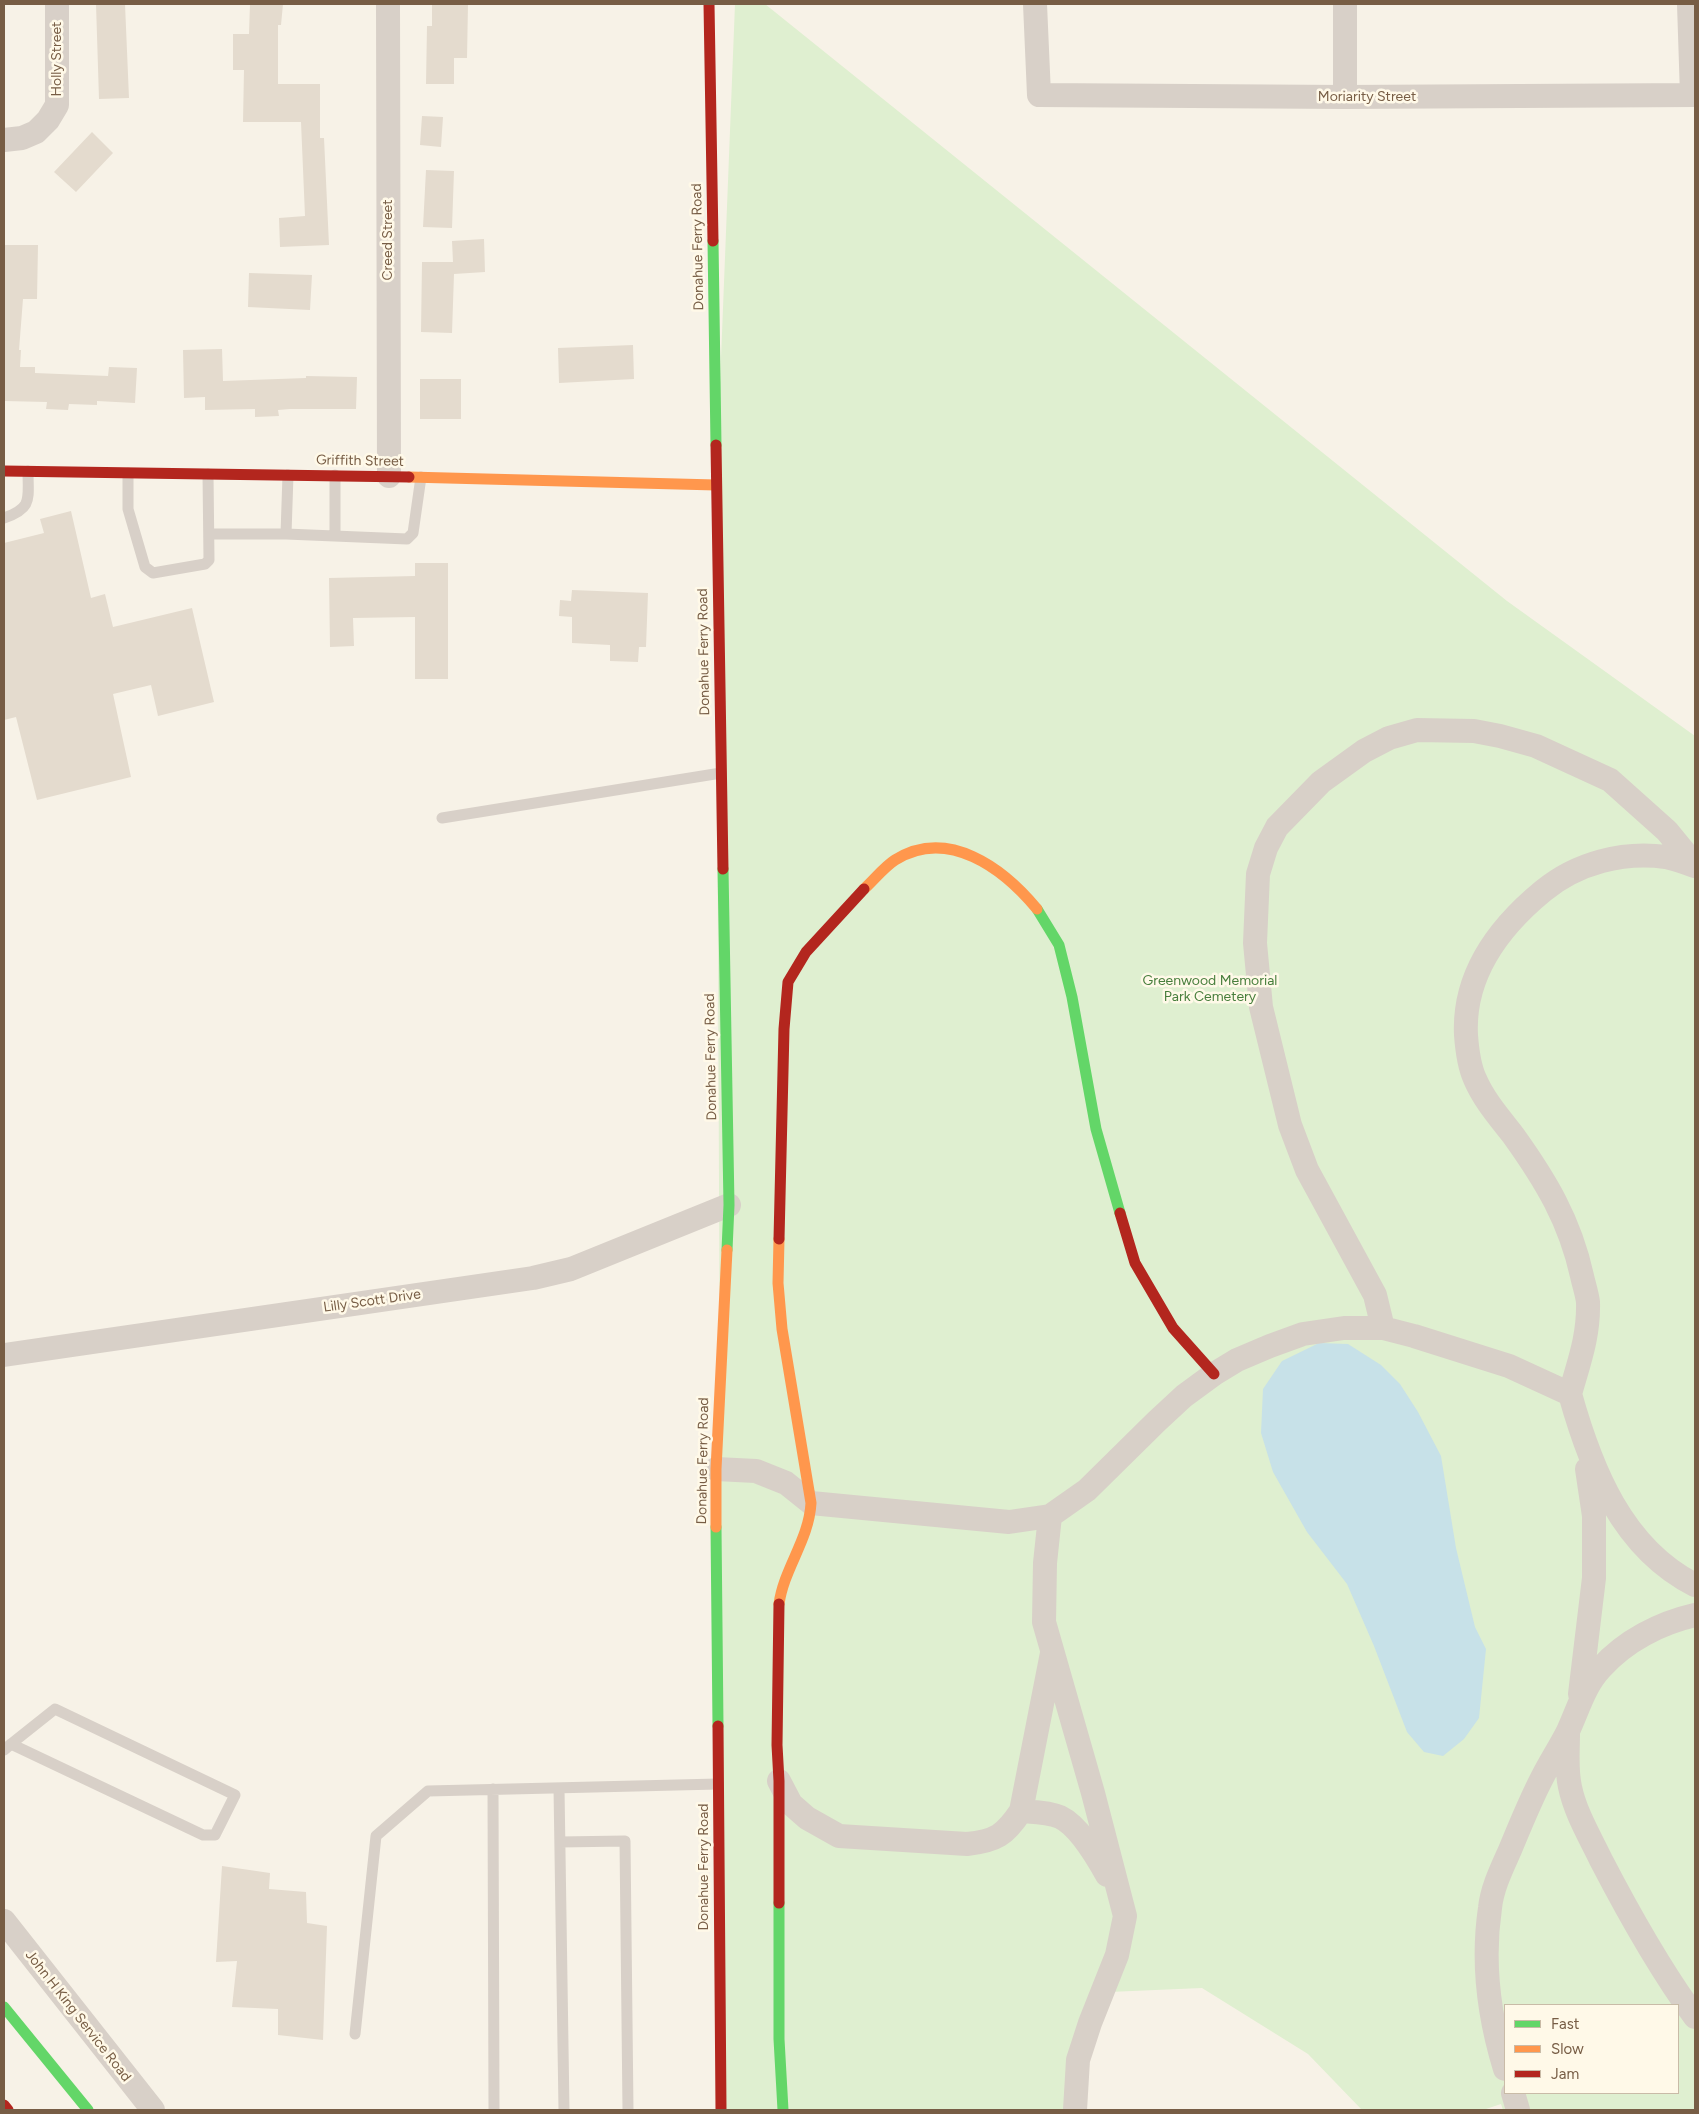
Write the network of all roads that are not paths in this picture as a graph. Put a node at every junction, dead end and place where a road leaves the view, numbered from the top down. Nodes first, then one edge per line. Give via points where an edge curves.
1 (57, 4) edge
2 (388, 4) edge
3 (709, 4) edge
4 (1035, 4) edge
5 (1345, 4) edge
6 (1689, 4) edge
7 (1694, 95) edge
8 (1345, 98) junction
9 (4, 140) edge
10 (4, 471) edge
11 (28, 471) junction
12 (128, 473) junction
13 (208, 474) junction
14 (288, 475) junction
15 (334, 475) junction
16 (389, 476) junction
17 (421, 477) junction
18 (716, 485) junction
19 (4, 518) edge
20 (209, 534) junction
21 (286, 534) junction
22 (335, 536) junction
23 (721, 773) junction
24 (442, 818) dead end
25 (1695, 865) edge
26 (729, 1205) junction
27 (1383, 1328) junction
28 (4, 1355) edge
29 (1214, 1374) junction
30 (1570, 1394) junction
31 (1583, 1440) junction
32 (716, 1469) junction
33 (811, 1503) junction
34 (1050, 1516) junction
35 (1695, 1585) edge
36 (1695, 1615) edge
37 (1053, 1648) junction
38 (1578, 1703) junction
39 (1569, 1729) junction
40 (7, 1747) edge
41 (779, 1781) junction
42 (718, 1784) junction
43 (560, 1788) junction
44 (493, 1789) junction
45 (1021, 1811) junction
46 (560, 1842) junction
47 (1125, 1916) junction
48 (4, 1921) edge
49 (4, 2007) edge
50 (1695, 2016) edge
51 (355, 2034) dead end
52 (1504, 2064) edge
53 (1513, 2094) edge
54 (4, 2105) edge
55 (8, 2110) edge
56 (88, 2110) edge
57 (153, 2110) edge
58 (494, 2110) edge
59 (564, 2110) edge
60 (628, 2110) edge
61 (721, 2110) edge
62 (783, 2110) edge
63 (1075, 2110) edge
64 (1518, 2110) edge

1 - 9 street, Holly Street via 57,106 36,132
2 - 16 street, Creed Street
3 - 18 main road, Donahue Ferry Road
4 - 8 street, Moriarity Street via 1039,95
5 - 8 street
6 - 7 street
7 - 8 street, Moriarity Street
10 - 11 main road, Griffith Street
11 - 12 main road, Griffith Street
11 - 19 lane via 25,508
12 - 13 main road, Griffith Street
12 - 20 lane via 128,509 145,567 152,573 205,564 209,560
13 - 14 main road, Griffith Street
13 - 20 lane
14 - 15 main road, Griffith Street
14 - 21 lane
15 - 16 main road, Griffith Street
15 - 22 lane
16 - 17 main road, Griffith Street
17 - 18 main road, Griffith Street
17 - 22 lane via 414,533 407,539
18 - 23 main road, Donahue Ferry Road
20 - 21 lane
21 - 22 lane
23 - 24 lane
23 - 26 main road, Donahue Ferry Road
25 - 27 street via 1667,831 1610,780 1536,746 1474,731 1417,730 1389,738 1364,751 1321,782 1278,827 1266,848 1258,874 1255,943 1261,1007 1290,1125 1308,1170 1375,1295
25 - 30 street via 1640,855 1610,858 1556,881 1508,923 1488,949 1473,981 1465,1016 1467,1048 1474,1078 1487,1103 1552,1192 1578,1256 1588,1301 1586,1340
26 - 28 street, Lilly Scott Drive via 571,1269 533,1278
26 - 32 main road, Donahue Ferry Road
27 - 29 street via 1344,1328 1304,1334 1237,1360
27 - 30 street via 1509,1366
29 - 33 main road via 1173,1328 1135,1263 1096,1129 1072,997 1058,945 1036,908 1008,878 978,858 947,848 926,847 895,860 865,888 806,952 788,982 778,1283 782,1330
29 - 34 street via 1157,1420 1087,1490
30 - 31 street
31 - 35 street via 1603,1487 1621,1518 1664,1566
31 - 38 street via 1594,1516 1594,1578
32 - 33 street via 756,1471 786,1483
32 - 42 main road, Donahue Ferry Road
33 - 34 street via 1008,1522
33 - 41 main road via 807,1535 783,1583 779,1606
34 - 37 street via 1043,1596 1044,1622
36 - 38 street via 1648,1632 1618,1650 1599,1669
37 - 45 street
37 - 47 street
38 - 39 street
39 - 50 street via 1570,1787 1591,1840 1644,1939
39 - 52 street via 1542,1777 1490,1905 1487,1979 1490,2009
40 - 40 lane via 55,1709 235,1796 215,1835 203,1835
41 - 45 street via 791,1804 806,1818 846,1837 984,1843 1009,1828
41 - 62 main road via 779,2039
42 - 43 lane
42 - 61 main road, Donahue Ferry Road
43 - 44 lane
43 - 46 lane
44 - 51 lane via 428,1791 376,1836
44 - 58 lane
45 - 47 street via 1061,1818 1080,1834 1096,1854
46 - 59 lane
46 - 60 lane via 625,1842
47 - 63 street via 1117,1955 1078,2060
48 - 57 street, John H King Service Road
49 - 56 main road
53 - 64 street
54 - 55 main road

